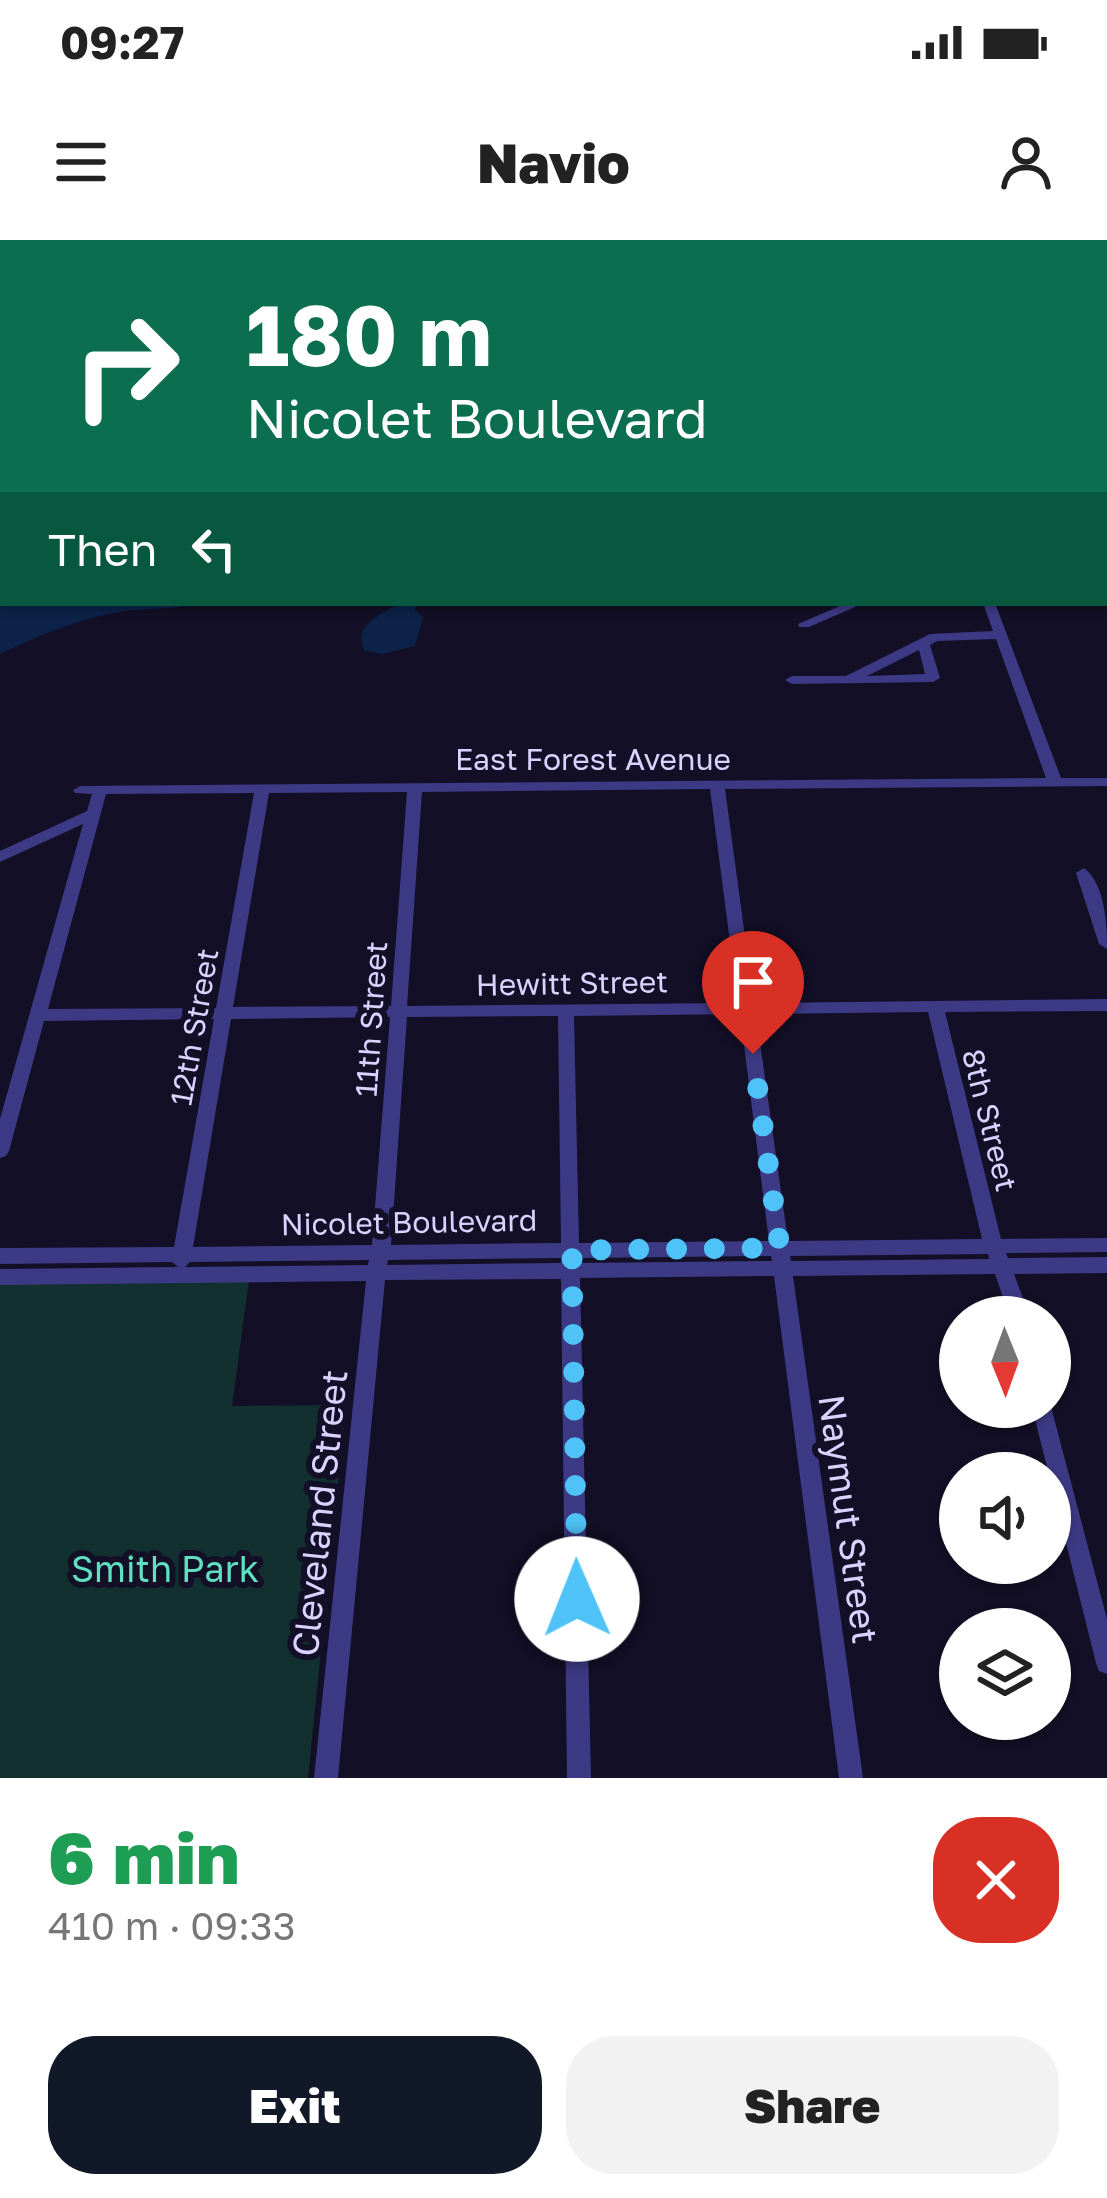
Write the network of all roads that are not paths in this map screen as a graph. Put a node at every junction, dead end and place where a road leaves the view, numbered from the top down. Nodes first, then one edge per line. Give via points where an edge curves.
1 (850, 606) edge
2 (990, 606) edge
3 (804, 624) dead end
4 (1001, 634) junction
5 (923, 643) junction
6 (792, 680) dead end
7 (848, 680) junction
8 (1055, 782) junction
9 (1107, 782) edge
10 (717, 786) junction
11 (415, 788) junction
12 (262, 789) junction
13 (80, 790) dead end
14 (100, 790) junction
15 (94, 813) junction
16 (0, 857) edge
17 (1084, 873) dead end
18 (1107, 944) edge
19 (1107, 1005) edge
20 (934, 1006) junction
21 (747, 1008) junction
22 (566, 1010) junction
23 (399, 1012) junction
24 (224, 1015) junction
25 (37, 1016) junction
26 (0, 1151) edge
27 (1107, 1244) edge
28 (995, 1246) junction
29 (0, 1256) edge
30 (781, 1258) junction
31 (573, 1261) junction
32 (378, 1264) junction
33 (180, 1265) junction
34 (1107, 1265) edge
35 (1004, 1267) junction
36 (0, 1276) edge
37 (1013, 1296) edge
38 (1047, 1428) edge
39 (1107, 1664) edge
40 (326, 1778) edge
41 (579, 1778) edge
42 (851, 1778) edge

1 - 3 street
2 - 4 street
4 - 5 street via 948,634
4 - 8 street
5 - 7 street
5 - 7 street via 933,678
6 - 7 street
8 - 9 street, East Forest Avenue
8 - 10 street, East Forest Avenue
10 - 11 street, East Forest Avenue
10 - 21 street, Naymut Street
11 - 12 street, East Forest Avenue
11 - 23 street, 11th Street
12 - 14 street, East Forest Avenue
12 - 24 street, 12th Street
13 - 14 street, East Forest Avenue
14 - 15 street
15 - 16 street
15 - 25 street
17 - 18 street
19 - 20 street, Hewitt Street
20 - 21 street, Hewitt Street
20 - 28 street, 8th Street
21 - 22 street, Hewitt Street
21 - 30 street, Naymut Street
22 - 23 street, Hewitt Street
22 - 31 street
23 - 24 street, Hewitt Street
23 - 32 street, 11th Street
24 - 25 street, Hewitt Street
24 - 33 street, 12th Street
25 - 26 street
27 - 28 street, Nicolet Boulevard
28 - 30 street, Nicolet Boulevard
28 - 35 street, 8th Street
29 - 33 street, Nicolet Boulevard
30 - 31 street, Nicolet Boulevard
30 - 35 street, Nicolet Boulevard
30 - 42 street, Naymut Street
31 - 32 street, Nicolet Boulevard
31 - 41 street
32 - 33 street, Nicolet Boulevard
32 - 40 street, Cleveland Street
33 - 36 street, Nicolet Boulevard
34 - 35 street, Nicolet Boulevard
35 - 37 street, 8th Street
38 - 39 street

